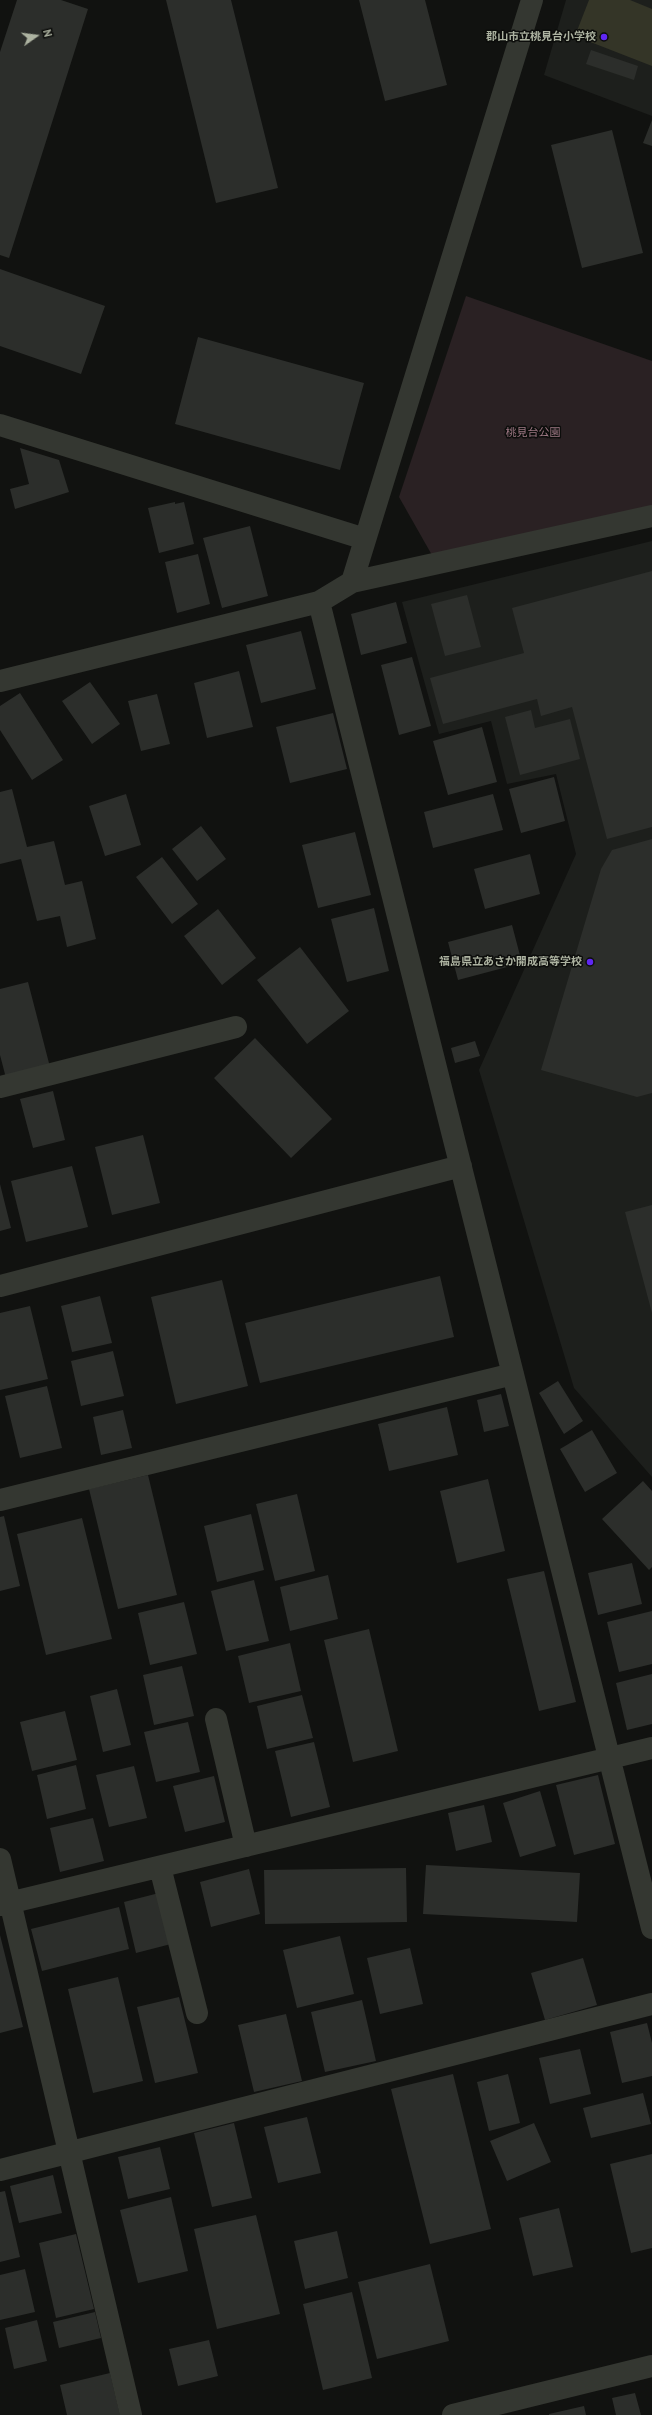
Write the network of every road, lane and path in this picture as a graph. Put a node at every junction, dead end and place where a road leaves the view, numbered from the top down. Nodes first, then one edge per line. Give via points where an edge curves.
1 (532, 0) edge
2 (0, 425) edge
3 (652, 516) edge
4 (365, 539) junction
5 (352, 582) junction
6 (319, 602) junction
7 (0, 681) edge
8 (236, 1027) dead end
9 (0, 1087) edge
10 (461, 1166) junction
11 (0, 1286) edge
12 (513, 1374) junction
13 (0, 1500) edge
14 (216, 1719) dead end
15 (652, 1748) edge
16 (609, 1759) junction
17 (246, 1846) junction
18 (0, 1859) edge
19 (160, 1867) junction
20 (5, 1904) edge
21 (652, 1928) edge
22 (652, 2004) edge
23 (197, 2012) dead end
24 (70, 2152) junction
25 (0, 2170) edge
26 (652, 2366) edge
27 (503, 2409) edge
28 (131, 2415) edge
29 (453, 2415) edge

1 - 4 street
2 - 4 street
3 - 5 street
4 - 5 street
5 - 6 street
6 - 7 street
6 - 10 street
8 - 9 street
10 - 11 street
10 - 12 street
12 - 13 street
12 - 16 street
14 - 17 street
15 - 16 street
16 - 17 street
16 - 21 street
17 - 19 street
18 - 20 street
19 - 20 street
19 - 23 street
20 - 24 street
22 - 24 street
24 - 25 street
24 - 28 street
26 - 27 street
27 - 29 street

